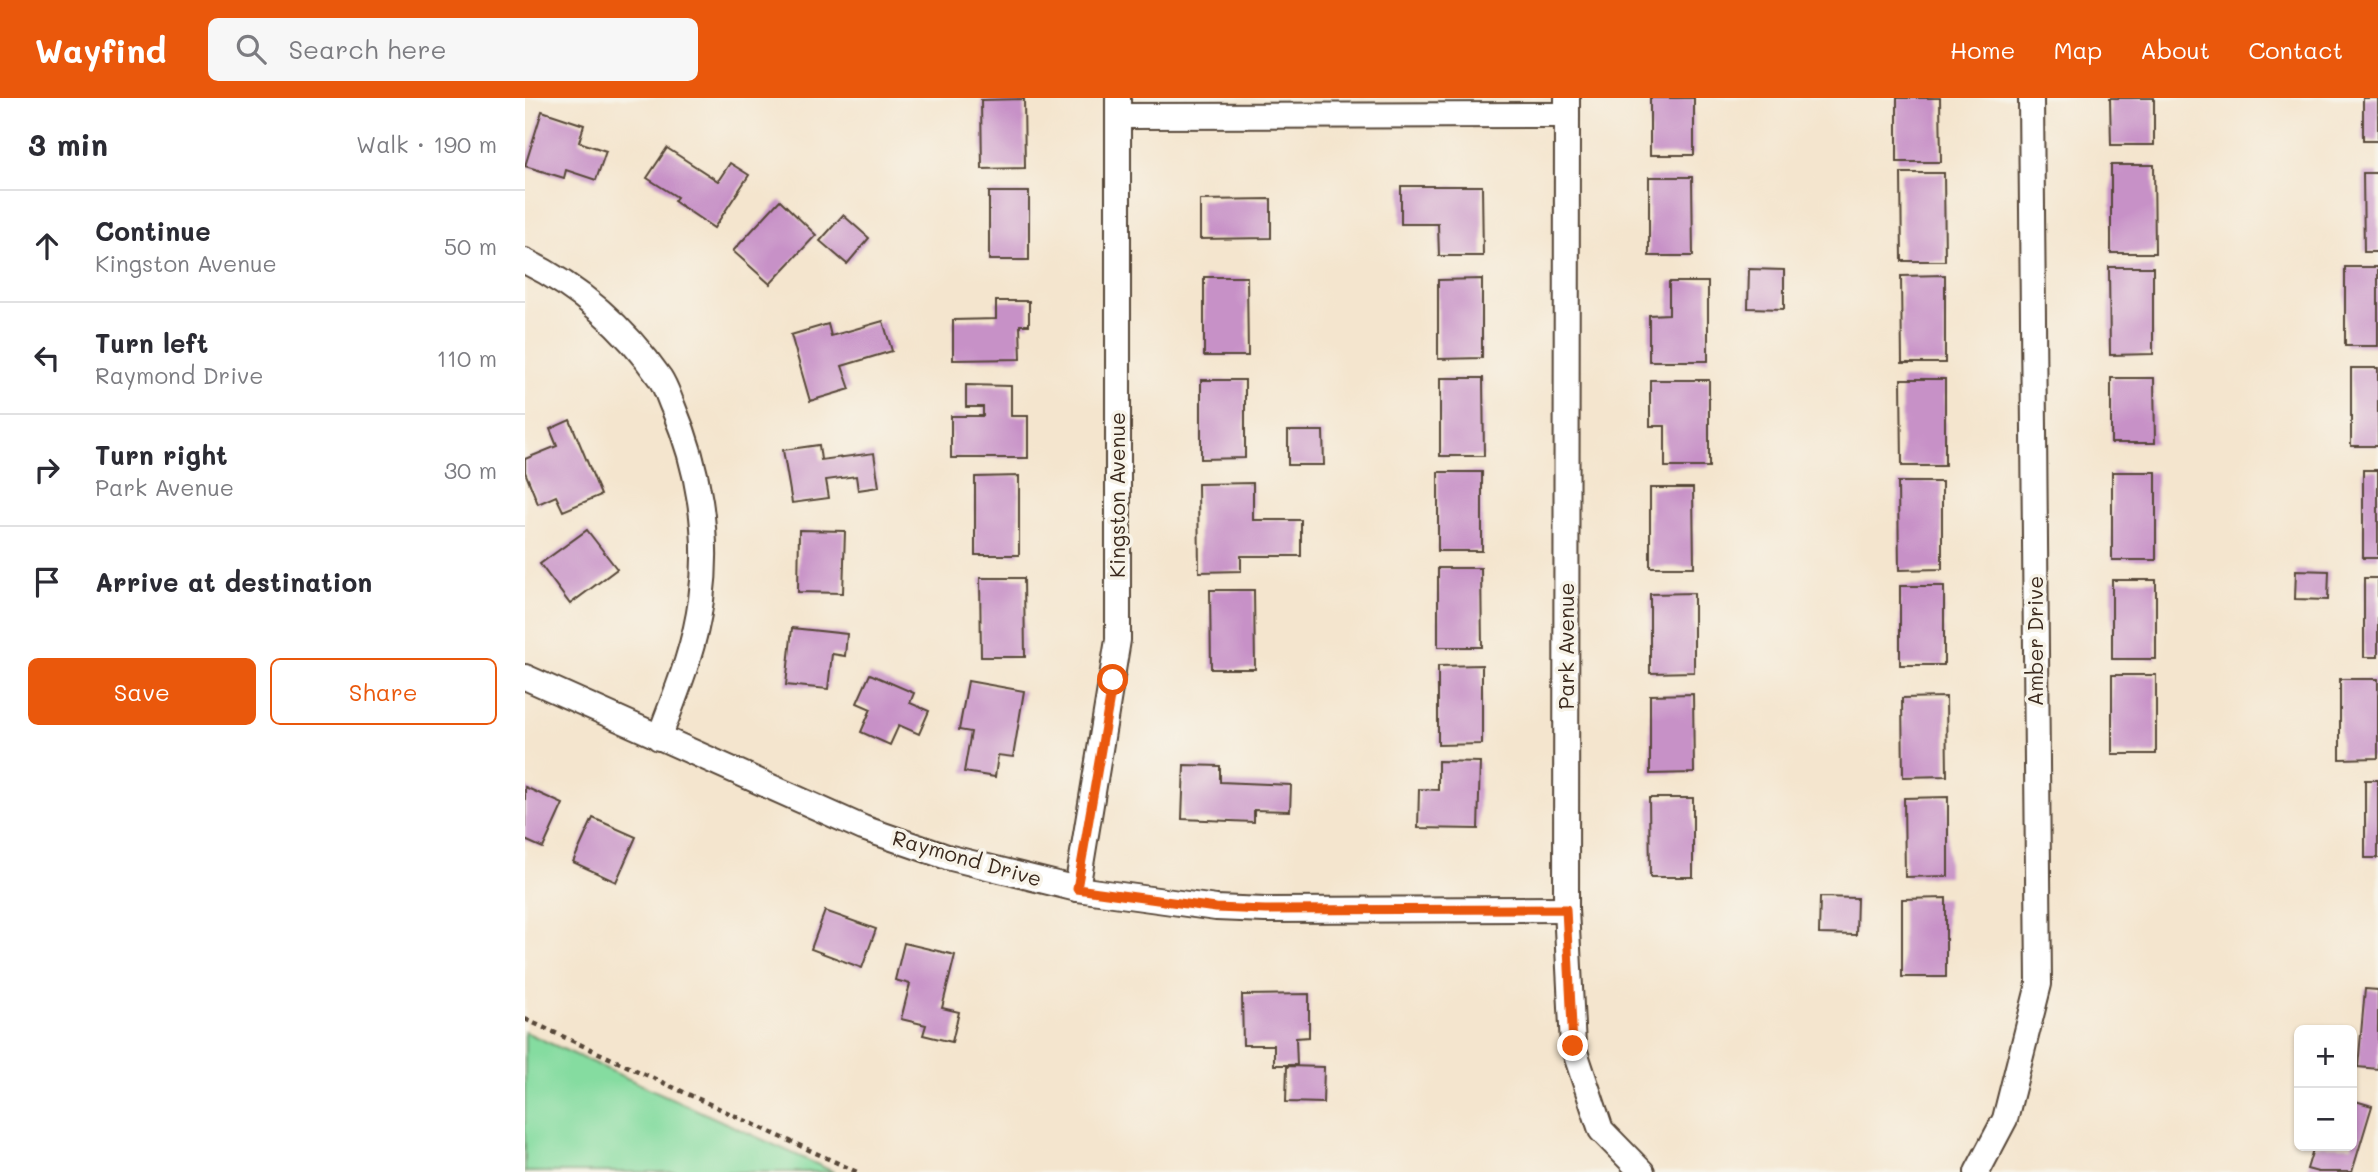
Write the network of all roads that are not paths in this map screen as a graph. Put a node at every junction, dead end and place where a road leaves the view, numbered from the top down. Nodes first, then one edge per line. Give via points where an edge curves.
1 (2031, 98) edge
2 (1118, 107) edge
3 (1567, 107) edge
4 (525, 261) edge
5 (525, 677) edge
6 (659, 738) junction
7 (1077, 889) junction
8 (1566, 909) junction
9 (1642, 1172) edge
10 (1977, 1172) edge

1 - 10 street, Amber Drive via 2039,984 2005,1119
2 - 3 street
2 - 7 street, Kingston Avenue via 1118,640
3 - 8 street, Park Avenue
4 - 6 street via 584,296 625,333 662,381 684,433 705,542 701,601 688,661
5 - 6 street, Raymond Drive
6 - 7 street, Raymond Drive via 863,828 947,857
7 - 8 street, Raymond Drive via 1216,908
8 - 9 street, Park Avenue via 1573,1046 1601,1130

